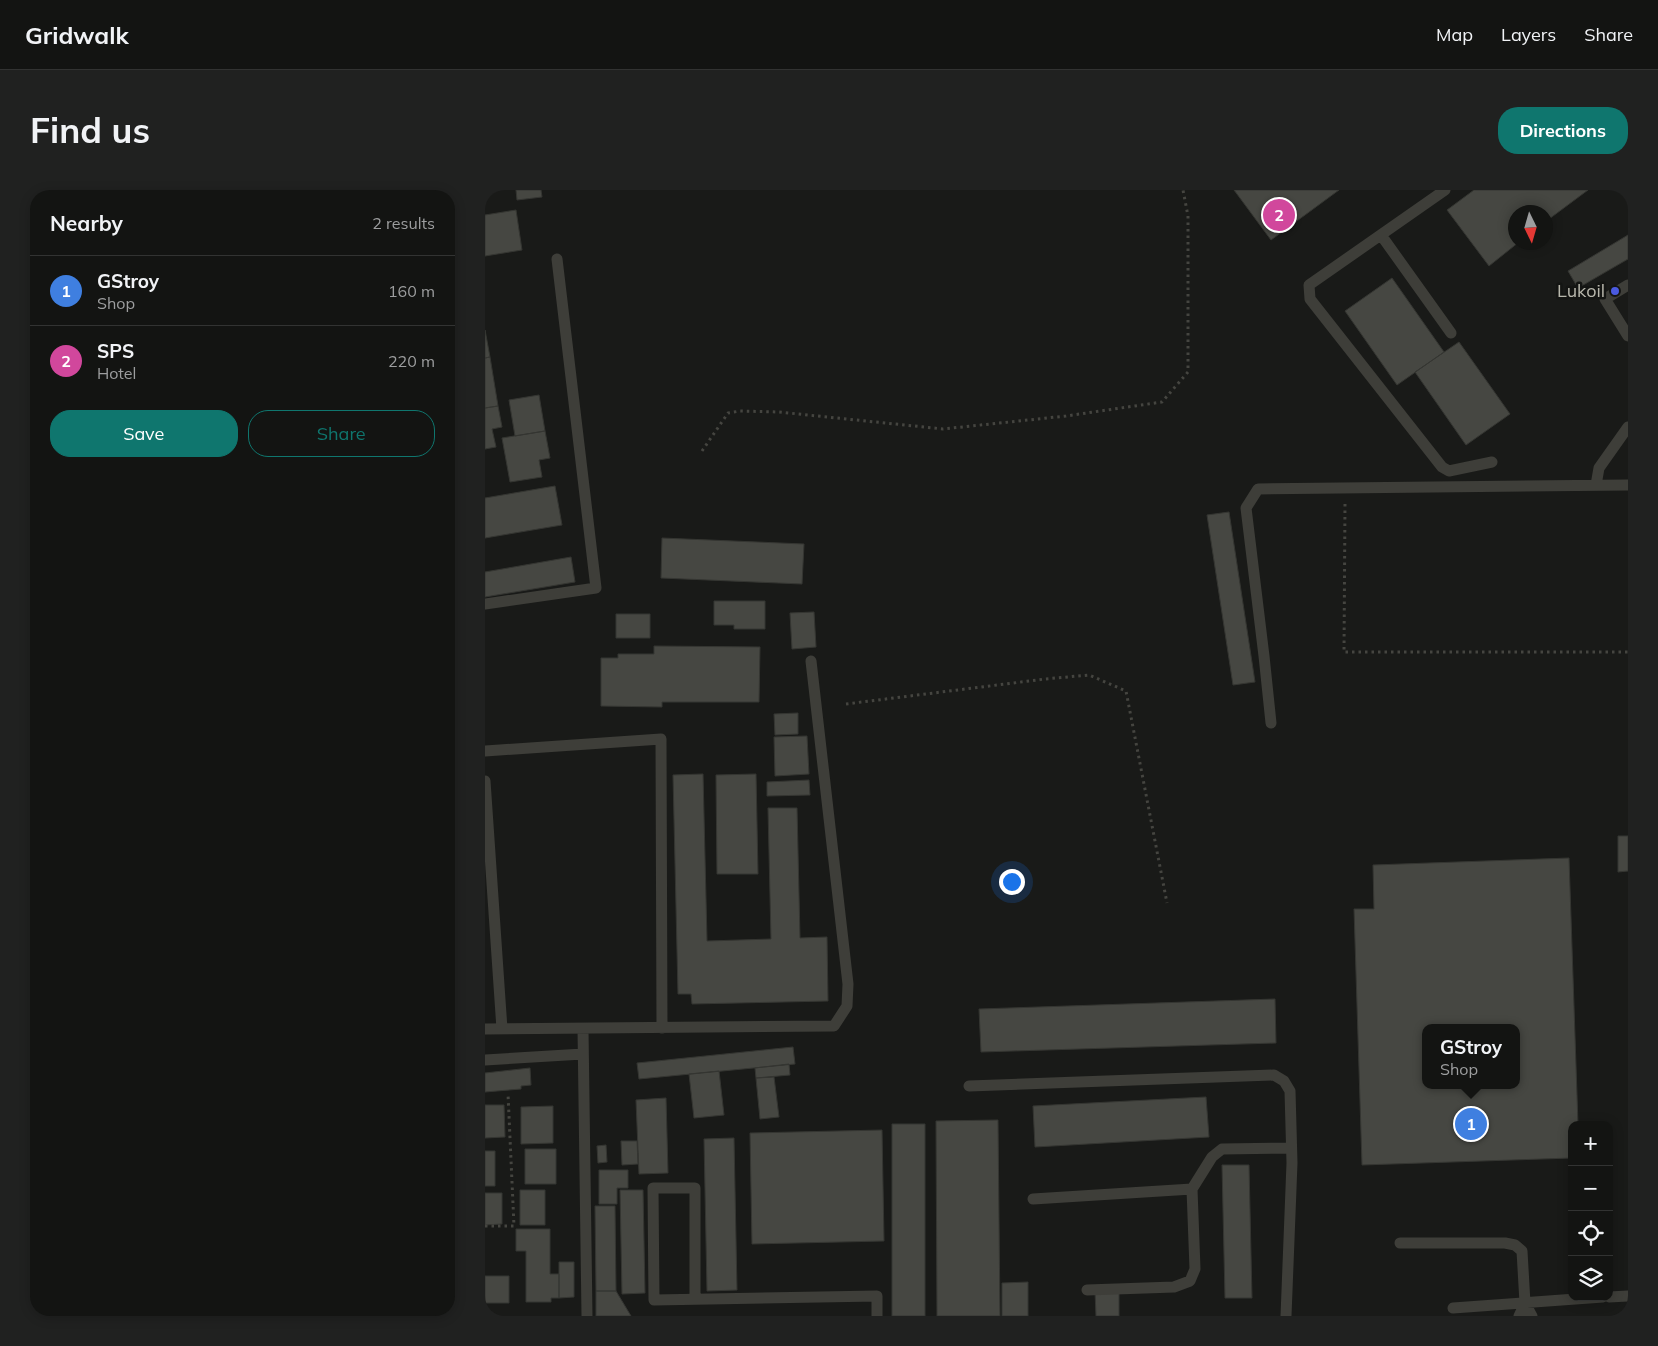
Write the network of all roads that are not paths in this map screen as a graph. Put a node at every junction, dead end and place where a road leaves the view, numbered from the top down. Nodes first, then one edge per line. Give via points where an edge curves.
1 (1445, 190) edge
2 (1381, 235) junction
3 (557, 259) dead end
4 (1628, 285) edge
5 (1451, 333) dead end
6 (1628, 336) edge
7 (1628, 427) edge
8 (1492, 462) dead end
9 (1596, 485) junction
10 (1628, 485) edge
11 (485, 604) edge
12 (811, 661) dead end
13 (1271, 724) dead end
14 (485, 751) edge
15 (485, 781) edge
16 (662, 1028) junction
17 (485, 1029) edge
18 (502, 1029) junction
19 (583, 1029) junction
20 (583, 1054) junction
21 (485, 1060) edge
22 (969, 1086) dead end
23 (1291, 1148) junction
24 (1192, 1189) junction
25 (1033, 1199) dead end
26 (1400, 1243) dead end
27 (1087, 1290) dead end
28 (1628, 1296) edge
29 (1613, 1297) edge
30 (695, 1299) junction
31 (1568, 1299) edge
32 (1525, 1302) junction
33 (1453, 1308) dead end
34 (587, 1316) edge
35 (877, 1316) edge
36 (1286, 1316) edge
37 (1519, 1316) edge
38 (1532, 1316) edge

1 - 2 lane
2 - 5 lane
2 - 8 lane via 1309,285 1310,299 1445,470
3 - 11 lane via 596,588
4 - 6 lane via 1605,299
7 - 9 lane via 1599,468
9 - 10 lane
9 - 13 lane via 1258,489 1246,508
12 - 16 lane via 848,984 847,1006 834,1026
14 - 16 lane via 661,739
15 - 18 lane
16 - 19 lane
17 - 18 lane
18 - 19 lane
19 - 20 lane
20 - 21 lane
20 - 34 lane
22 - 23 lane via 1274,1075 1284,1081 1289,1091
23 - 24 lane via 1221,1150 1212,1157
23 - 36 lane
24 - 25 lane
24 - 27 lane via 1195,1269 1190,1281 1174,1287
26 - 32 lane via 1515,1245 1522,1251
28 - 29 lane
30 - 30 lane via 654,1300 653,1188 695,1188
30 - 35 lane via 877,1296
31 - 32 lane
32 - 33 lane
32 - 37 lane
32 - 38 lane

